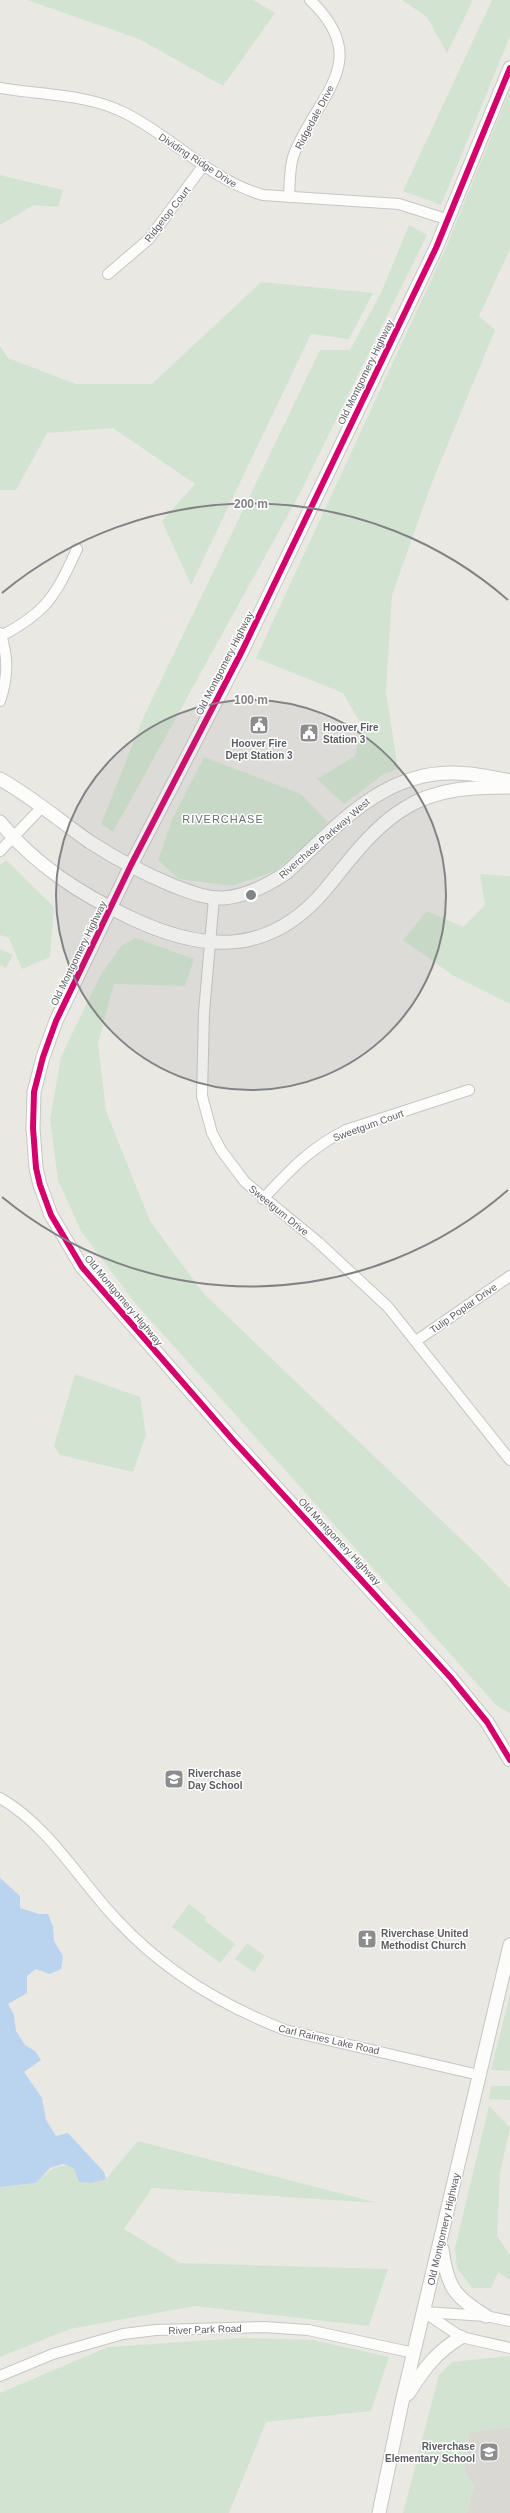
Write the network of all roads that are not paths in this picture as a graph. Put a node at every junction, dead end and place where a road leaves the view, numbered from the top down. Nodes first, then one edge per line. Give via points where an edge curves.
1 (310, 0) edge
2 (510, 68) edge
3 (0, 88) edge
4 (203, 166) junction
5 (289, 197) junction
6 (449, 220) junction
7 (108, 274) dead end
8 (77, 549) dead end
9 (1, 635) edge
10 (0, 701) edge
11 (0, 779) edge
12 (510, 781) edge
13 (510, 787) edge
14 (42, 807) junction
15 (0, 822) edge
16 (13, 837) junction
17 (0, 851) edge
18 (131, 865) junction
19 (214, 898) junction
20 (110, 908) junction
21 (211, 942) junction
22 (469, 1090) dead end
23 (263, 1198) junction
24 (510, 1276) edge
25 (416, 1341) junction
26 (510, 1460) edge
27 (510, 1760) edge
28 (0, 1798) edge
29 (510, 1945) edge
30 (479, 2075) junction
31 (441, 2240) junction
32 (424, 2312) junction
33 (486, 2316) junction
34 (510, 2321) edge
35 (461, 2337) junction
36 (510, 2348) edge
37 (414, 2353) junction
38 (0, 2376) edge
39 (402, 2402) junction
40 (379, 2513) edge

1 - 5 street, Ridgedale Drive via 334,28 339,55 328,93 294,156
2 - 6 street, Old Montgomery Highway
3 - 4 street, Dividing Ridge Drive via 83,99 110,106 142,122
4 - 5 street, Dividing Ridge Drive via 244,190 263,195
4 - 7 street, Ridgetop Court via 150,239
5 - 6 street, Dividing Ridge Drive via 399,204
6 - 18 street, Old Montgomery Highway via 242,651
8 - 9 street via 52,599 31,619
9 - 10 street via 7,672
11 - 14 street, Riverchase Parkway West
12 - 19 street, Riverchase Parkway West via 443,773 420,776 390,786 356,808 286,873 274,881 237,895
13 - 21 street via 441,792 405,808 370,836 323,892 295,919 247,941
14 - 16 street
14 - 18 street, Riverchase Parkway West via 91,842
15 - 16 street
16 - 17 street
16 - 20 street via 53,873
18 - 19 street, Riverchase Parkway West via 187,891
18 - 20 street, Old Montgomery Highway
19 - 21 street, Sweetgum Drive
20 - 21 street via 163,932
20 - 27 street, Old Montgomery Highway via 56,1021 43,1056 34,1092 36,1168 51,1214 71,1251 96,1284 232,1440 447,1673 487,1722
21 - 23 street, Sweetgum Drive via 204,1012 202,1096 212,1134 221,1150 245,1182
22 - 23 street, Sweetgum Court via 346,1130 328,1139 295,1164
23 - 25 street, Sweetgum Drive via 346,1266 388,1307
24 - 25 street, Tulip Poplar Drive
25 - 26 street, Sweetgum Drive
28 - 30 street, Carl Raines Lake Road via 18,1810 51,1842 116,1920 138,1942 173,1971 217,1999 257,2020 285,2030
29 - 30 street, Old Montgomery Highway
30 - 31 street, Old Montgomery Highway
31 - 32 street, Old Montgomery Highway
31 - 33 street via 444,2268 452,2288 464,2303
32 - 33 street
32 - 35 street
32 - 37 street, Old Montgomery Highway
33 - 34 street
35 - 36 street
35 - 39 street via 427,2364
37 - 38 street, River Park Road via 308,2330 264,2327 156,2330 123,2334 53,2354
37 - 39 street, Old Montgomery Highway
39 - 40 street, Old Montgomery Highway

